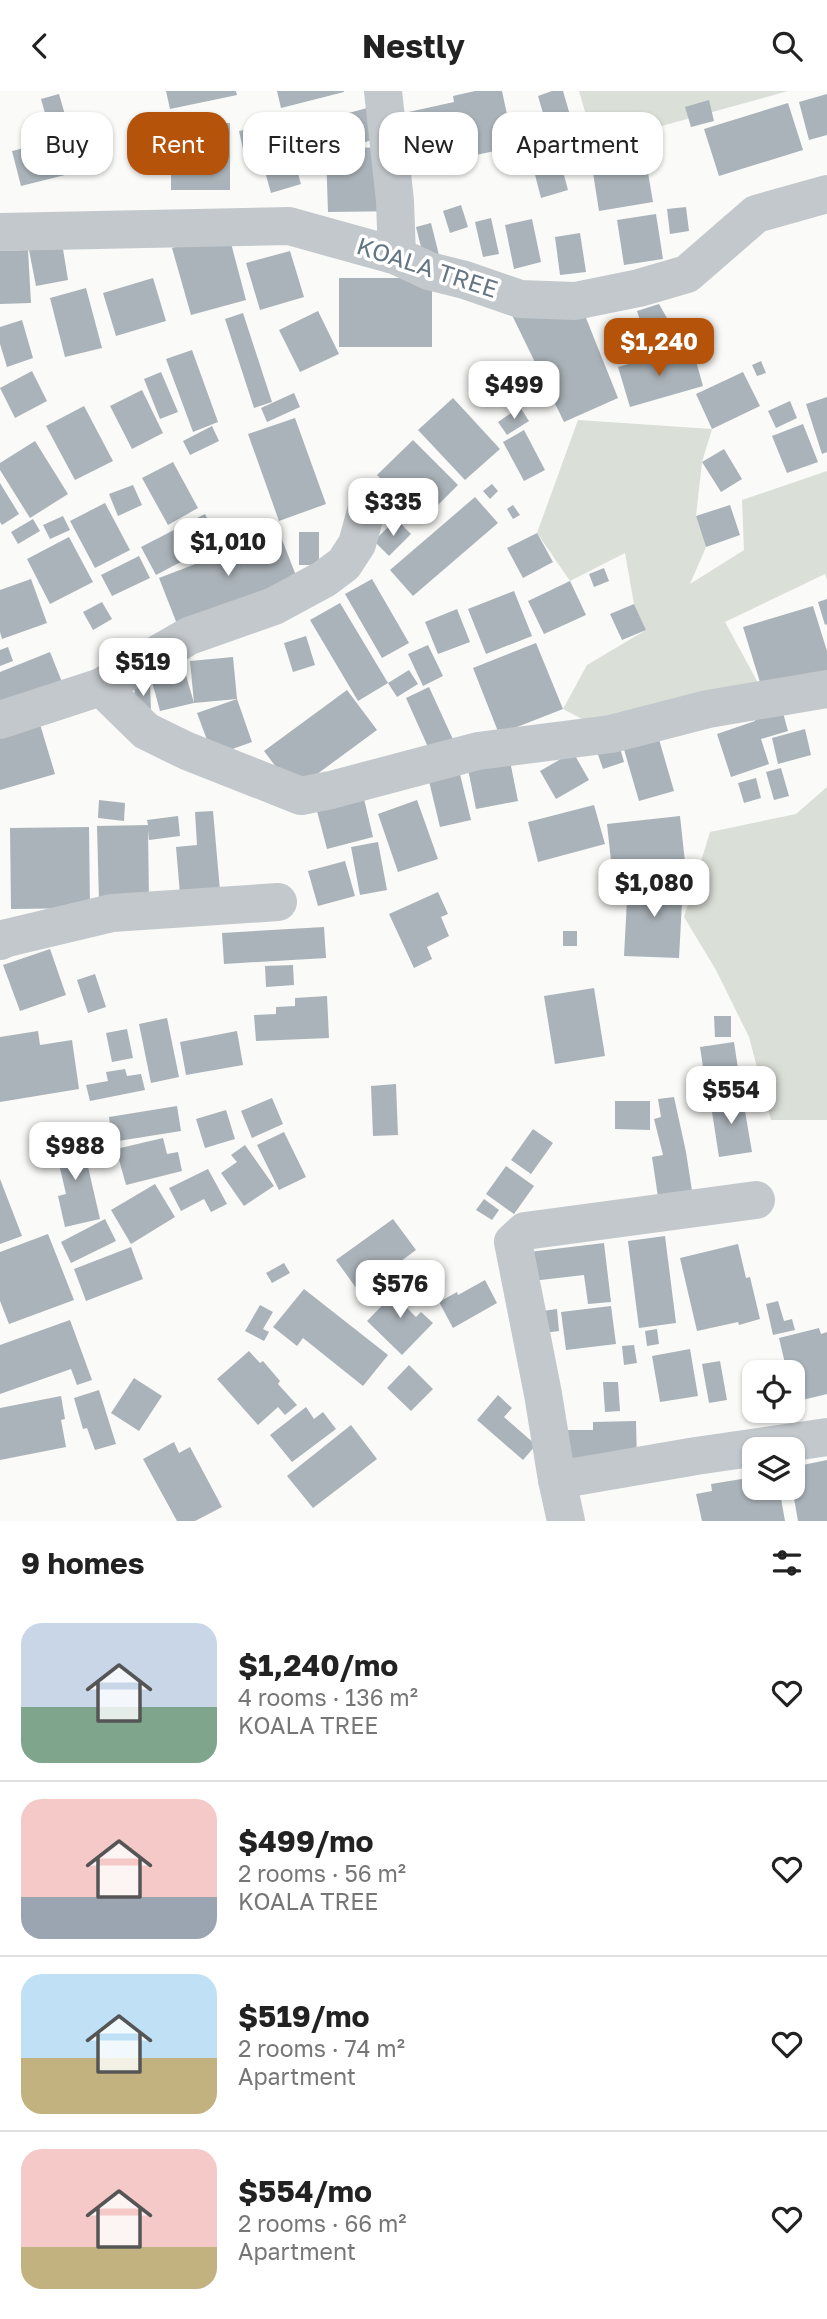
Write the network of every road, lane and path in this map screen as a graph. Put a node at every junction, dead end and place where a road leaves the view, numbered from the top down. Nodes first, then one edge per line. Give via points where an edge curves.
1 (383, 91) edge
2 (827, 194) edge
3 (0, 232) edge
4 (397, 256) junction
5 (368, 504) dead end
6 (101, 687) junction
7 (827, 689) edge
8 (0, 720) edge
9 (278, 902) dead end
10 (0, 941) edge
11 (756, 1200) dead end
12 (827, 1437) edge
13 (557, 1480) junction
14 (566, 1521) edge

1 - 4 street
2 - 4 street, KOALA TREE via 756,214 687,274 575,301 520,299 429,271
3 - 4 street, KOALA TREE via 289,226
5 - 6 street via 357,544 344,564 324,579 274,606 188,636
6 - 7 street via 146,731 301,796 478,751 611,734 708,709
6 - 8 street
9 - 10 street via 112,913
11 - 13 street via 525,1231 513,1242
12 - 13 street
13 - 14 street

